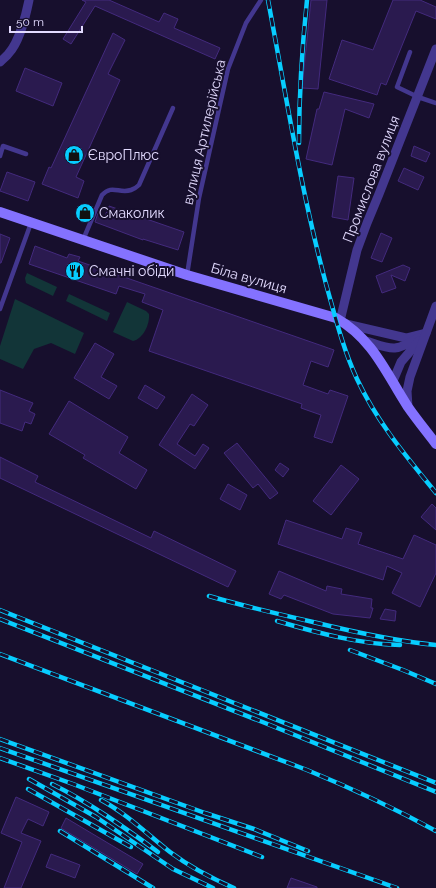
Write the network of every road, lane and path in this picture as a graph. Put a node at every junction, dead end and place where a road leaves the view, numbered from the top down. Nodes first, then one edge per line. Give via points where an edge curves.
1 (29, 0) edge
2 (261, 0) edge
3 (436, 49) edge
4 (410, 52) dead end
5 (0, 62) edge
6 (418, 97) junction
7 (436, 103) edge
8 (173, 108) dead end
9 (26, 154) dead end
10 (0, 156) edge
11 (0, 212) edge
12 (31, 223) junction
13 (83, 240) junction
14 (186, 275) junction
15 (436, 306) edge
16 (0, 309) edge
17 (343, 323) junction
18 (426, 332) junction
19 (366, 341) junction
20 (393, 381) junction
21 (408, 407) junction
22 (436, 444) edge

1 - 5 street via 19,34 10,52
2 - 14 lane, вулиця Артилерійська via 246,23 228,69 199,198
3 - 6 street, Промислова вулиця
4 - 6 lane via 397,87
6 - 7 lane
6 - 17 street, Промислова вулиця via 357,250
8 - 13 lane via 139,185 126,192 110,189 106,191
9 - 10 lane via 3,146
11 - 12 street, Біла вулиця
12 - 13 street, Біла вулиця
12 - 16 lane
13 - 14 street, Біла вулиця
14 - 17 street, Біла вулиця via 336,318
15 - 18 street
17 - 18 street via 406,338
17 - 19 street, Біла вулиця
18 - 19 street via 404,346 390,349
18 - 20 street via 401,362
18 - 21 street via 410,377 407,391
19 - 20 street, Біла вулиця
20 - 21 street, Біла вулиця
21 - 22 street, Біла вулиця

